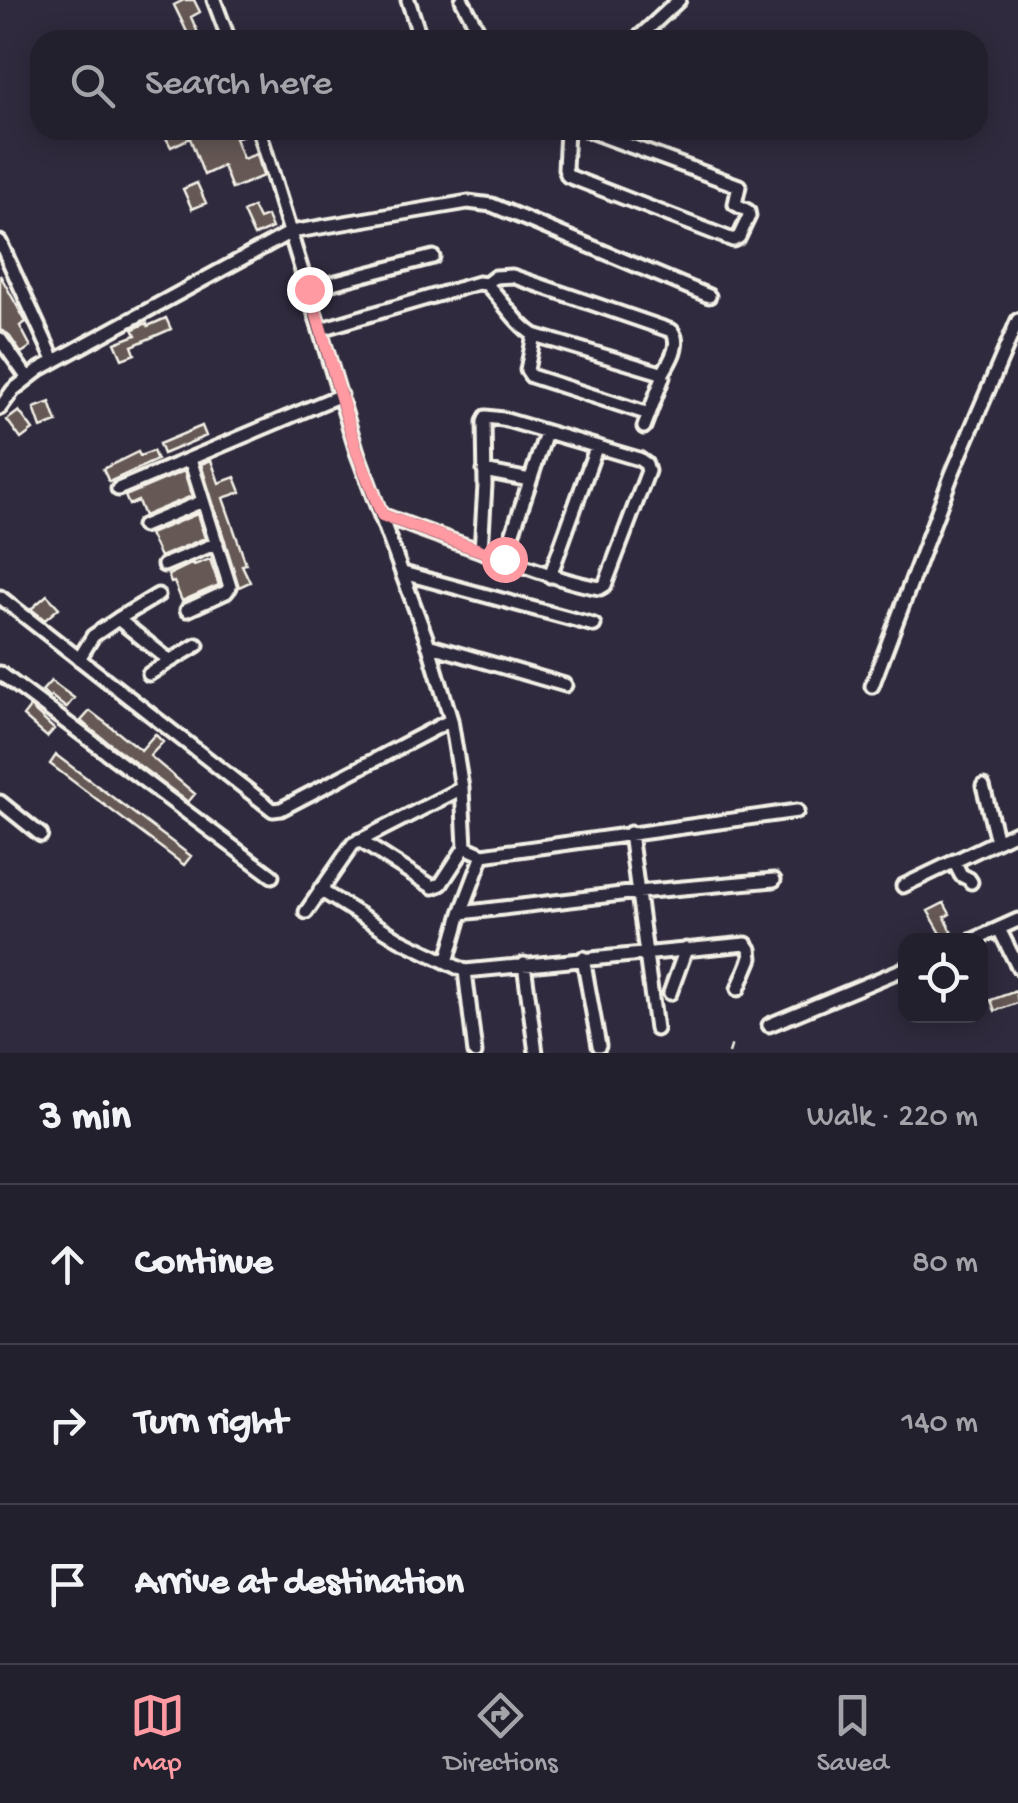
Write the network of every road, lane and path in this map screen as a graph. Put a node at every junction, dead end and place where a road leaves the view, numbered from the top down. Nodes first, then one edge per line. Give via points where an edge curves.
1 (214, 0) edge
2 (408, 0) edge
3 (462, 0) edge
4 (679, 0) edge
5 (225, 30) edge
6 (418, 30) edge
7 (473, 30) edge
8 (647, 30) edge
9 (262, 140) edge
10 (566, 140) edge
11 (614, 140) edge
12 (291, 232) junction
13 (0, 242) edge
14 (434, 256) dead end
15 (486, 284) junction
16 (309, 289) junction
17 (710, 296) dead end
18 (1018, 320) edge
19 (321, 329) junction
20 (534, 334) junction
21 (0, 338) edge
22 (54, 360) junction
23 (662, 375) junction
24 (28, 377) junction
25 (341, 394) junction
26 (0, 408) edge
27 (649, 414) junction
28 (644, 427) dead end
29 (546, 432) junction
30 (596, 448) junction
31 (190, 458) junction
32 (484, 471) junction
33 (530, 480) junction
34 (118, 489) dead end
35 (204, 501) junction
36 (382, 515) junction
37 (143, 526) dead end
38 (217, 543) junction
39 (481, 552) junction
40 (504, 559) junction
41 (164, 566) dead end
42 (403, 573) junction
43 (550, 576) junction
44 (158, 596) dead end
45 (0, 598) edge
46 (187, 610) dead end
47 (118, 618) junction
48 (594, 625) dead end
49 (197, 644) dead end
50 (428, 646) junction
51 (79, 659) junction
52 (170, 660) junction
53 (0, 673) edge
54 (150, 674) dead end
55 (566, 685) dead end
56 (872, 686) dead end
57 (452, 720) junction
58 (983, 786) dead end
59 (462, 788) junction
60 (0, 802) edge
61 (797, 811) dead end
62 (1018, 831) edge
63 (630, 832) junction
64 (41, 834) dead end
65 (359, 840) junction
66 (997, 842) junction
67 (465, 847) junction
68 (483, 855) junction
69 (954, 861) junction
70 (272, 876) dead end
71 (774, 880) dead end
72 (972, 882) dead end
73 (902, 886) dead end
74 (320, 890) junction
75 (638, 892) junction
76 (306, 912) dead end
77 (461, 913) junction
78 (1018, 920) edge
79 (999, 929) junction
80 (988, 933) edge
81 (686, 949) junction
82 (645, 952) junction
83 (583, 958) junction
84 (448, 962) junction
85 (524, 964) junction
86 (1018, 967) edge
87 (465, 971) junction
88 (898, 971) edge
89 (738, 989) dead end
90 (670, 993) dead end
91 (769, 1025) dead end
92 (656, 1030) dead end
93 (733, 1040) dead end
94 (599, 1046) dead end
95 (475, 1053) edge
96 (536, 1053) edge
97 (730, 1053) edge

1 - 5 street
2 - 6 street
3 - 7 street
4 - 8 street
9 - 12 street
10 - 11 street via 568,176 739,238 749,216 735,204 739,186
12 - 16 street
12 - 17 street via 482,202
12 - 22 street
13 - 22 street
14 - 16 street
15 - 19 street
15 - 20 street
15 - 23 street via 512,276 672,331 676,342
16 - 19 street
18 - 56 street
19 - 25 street
20 - 23 street
20 - 27 street via 530,375
21 - 24 street
22 - 24 street
23 - 27 street
24 - 26 street
25 - 31 street
25 - 36 street
27 - 28 street
29 - 30 street
29 - 32 street via 486,417
29 - 33 street
30 - 43 street
30 - 43 street via 642,460 648,471 604,586
31 - 34 street
31 - 35 street
32 - 33 street
32 - 39 street
33 - 40 street
35 - 37 street
35 - 38 street
36 - 39 street
36 - 42 street
38 - 41 street
38 - 46 street via 230,589
39 - 40 street
40 - 43 street
42 - 48 street
42 - 50 street
44 - 47 street
45 - 51 street
47 - 51 street
47 - 52 street
49 - 52 street
50 - 55 street
50 - 57 street
51 - 57 street via 273,810
52 - 54 street
53 - 70 street
57 - 59 street
58 - 66 street
59 - 65 street
59 - 67 street
60 - 64 street
61 - 63 street
62 - 66 street
63 - 68 street
63 - 75 street
65 - 67 street via 436,887
65 - 74 street
66 - 69 street
67 - 68 street
68 - 77 street
69 - 72 street
69 - 73 street
71 - 75 street
74 - 76 street
74 - 84 street
75 - 77 street
75 - 82 street
77 - 84 street
78 - 79 street
79 - 80 street
79 - 86 street
81 - 82 street
81 - 89 street via 746,944 750,958
81 - 90 street
82 - 83 street
82 - 92 street
83 - 85 street
83 - 94 street
84 - 87 street
85 - 87 street
85 - 96 street
87 - 95 street
88 - 91 street
93 - 97 path

